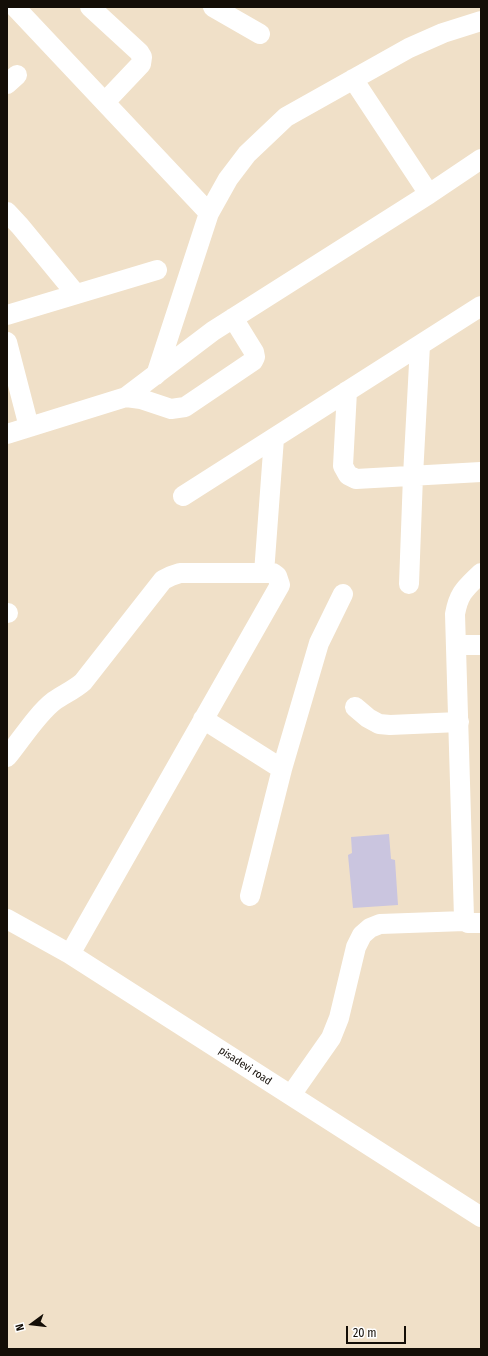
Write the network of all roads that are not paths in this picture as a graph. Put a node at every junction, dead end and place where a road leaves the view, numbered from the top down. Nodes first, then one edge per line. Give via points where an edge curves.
1 (15, 7) edge
2 (90, 7) edge
3 (213, 7) edge
4 (478, 17) edge
5 (260, 34) dead end
6 (353, 79) junction
7 (105, 102) junction
8 (481, 159) edge
9 (429, 194) junction
10 (7, 212) edge
11 (209, 213) junction
12 (157, 270) dead end
13 (76, 294) junction
14 (481, 306) edge
15 (7, 314) edge
16 (233, 318) junction
17 (7, 342) edge
18 (420, 345) junction
19 (156, 374) junction
20 (347, 391) junction
21 (126, 397) junction
22 (29, 427) junction
23 (7, 434) edge
24 (274, 438) junction
25 (481, 472) edge
26 (413, 476) junction
27 (183, 496) dead end
28 (264, 573) junction
29 (481, 573) edge
30 (409, 584) dead end
31 (343, 594) dead end
32 (456, 645) junction
33 (481, 645) edge
34 (355, 707) dead end
35 (203, 718) junction
36 (459, 722) junction
37 (7, 757) edge
38 (282, 769) junction
39 (250, 896) dead end
40 (7, 919) edge
41 (473, 922) edge
42 (70, 954) junction
43 (291, 1095) junction
44 (481, 1217) edge

1 - 7 street
2 - 7 street via 139,52 142,58 141,64
3 - 5 street
4 - 6 street via 409,48
6 - 9 street
6 - 11 street via 286,117 247,154 228,179
7 - 11 street
8 - 9 street
9 - 16 street
10 - 13 street
11 - 19 street
12 - 13 street
13 - 15 street
14 - 18 street
16 - 19 street
16 - 21 street via 254,352 253,361 186,407 171,409
17 - 22 street
18 - 20 street
18 - 26 street
19 - 21 street
20 - 24 street
20 - 26 street via 343,466 348,475 356,479
21 - 22 street
22 - 23 street
24 - 27 street
24 - 28 street
25 - 26 street
26 - 30 street
28 - 35 street via 277,576 280,585
28 - 37 street via 180,573 164,580 83,682 54,701
29 - 32 street via 461,593 456,605
31 - 38 street via 319,643
32 - 33 street
32 - 36 street
34 - 36 street via 379,724
35 - 38 street
35 - 42 street
36 - 41 street
38 - 39 street
40 - 42 street, pisadevi road
41 - 43 street via 380,924 362,935 356,947 339,1018 331,1038
42 - 43 street, pisadevi road
43 - 44 street, pisadevi road

